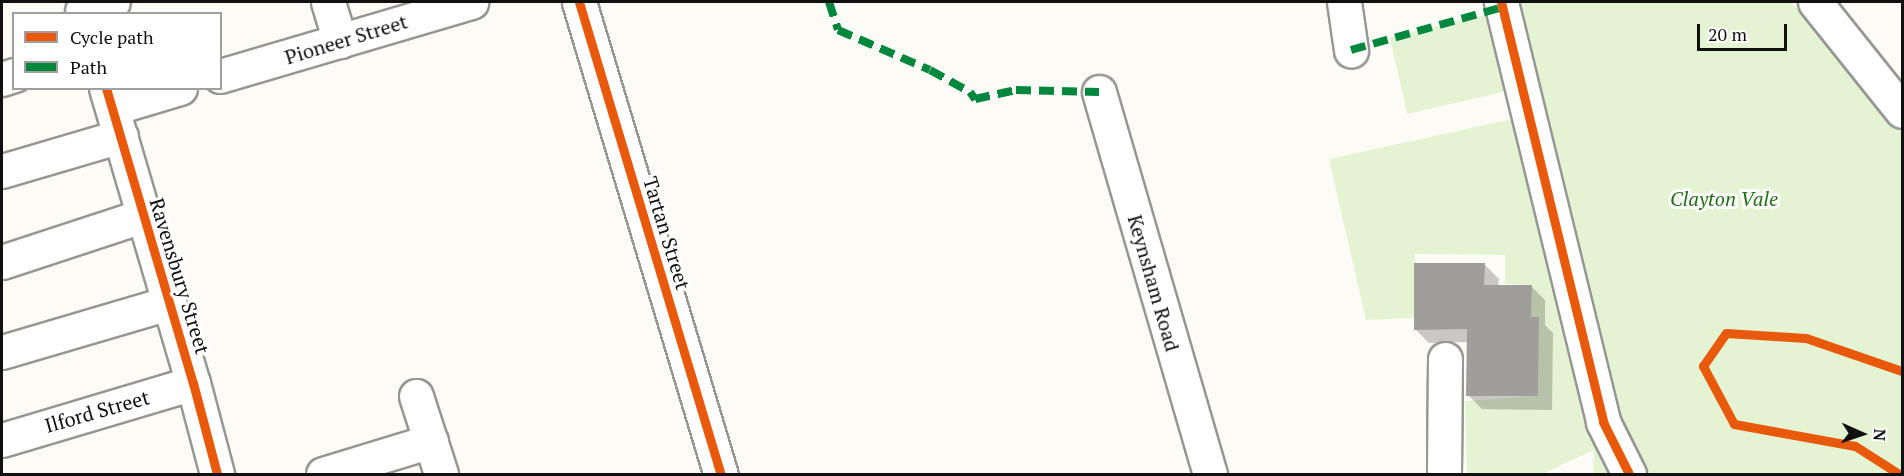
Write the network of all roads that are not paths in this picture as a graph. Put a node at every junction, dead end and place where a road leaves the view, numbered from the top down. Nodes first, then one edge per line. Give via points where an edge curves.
1 (113, 2) edge
2 (328, 2) edge
3 (471, 2) edge
4 (579, 2) edge
5 (1344, 2) edge
6 (1502, 2) edge
7 (1815, 2) edge
8 (81, 8) edge
9 (340, 41) junction
10 (1351, 50) dead end
11 (222, 75) edge
12 (174, 90) edge
13 (1099, 92) dead end
14 (113, 111) edge
15 (1902, 111) edge
16 (2, 171) edge
17 (142, 216) junction
18 (2, 262) edge
19 (169, 303) junction
20 (2, 352) edge
21 (1445, 360) dead end
22 (193, 383) junction
23 (416, 396) dead end
24 (2, 440) edge
25 (431, 441) junction
26 (214, 474) edge
27 (323, 474) edge
28 (441, 474) edge
29 (721, 474) edge
30 (1210, 474) edge
31 (1444, 474) edge
32 (1629, 474) edge

1 - 8 street
2 - 9 street
3 - 9 street, Pioneer Street
4 - 29 street, Tartan Street
5 - 10 street
6 - 32 street via 1603,422
7 - 15 street
9 - 11 street, Pioneer Street
12 - 14 street
13 - 30 street, Keynsham Road
14 - 16 street
14 - 17 street, Ravensbury Street
17 - 18 street
17 - 19 street, Ravensbury Street
19 - 20 street
19 - 22 street, Ravensbury Street
21 - 31 street
22 - 24 street, Ilford Street
22 - 26 street, Ravensbury Street
23 - 25 street
25 - 27 street
25 - 28 street

